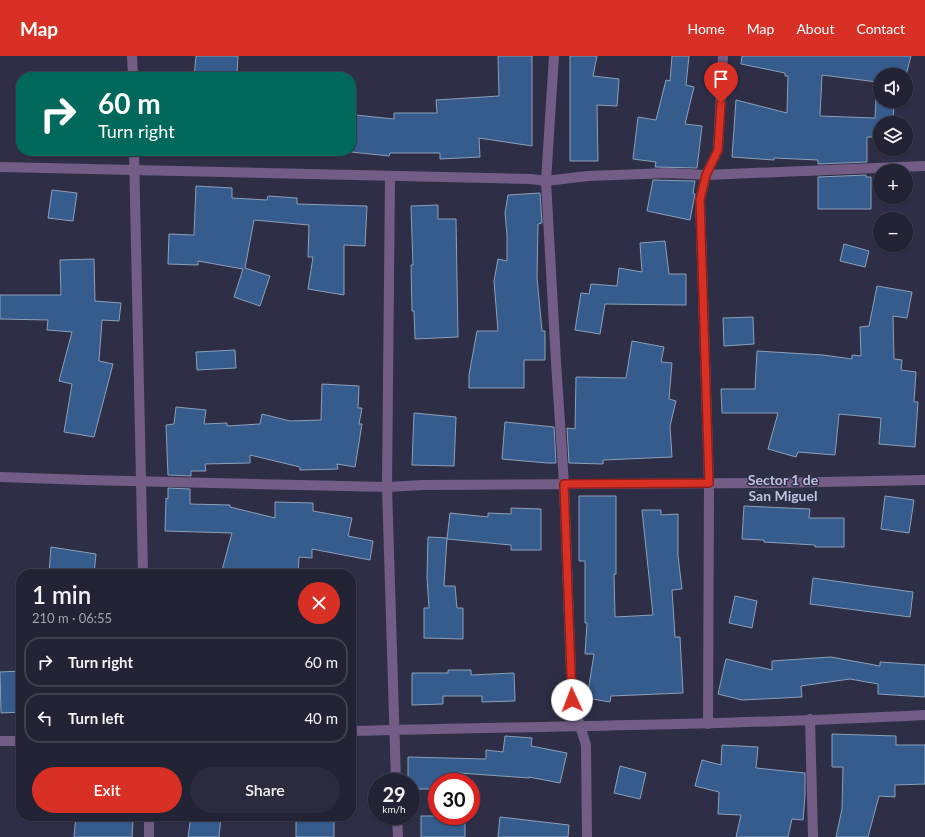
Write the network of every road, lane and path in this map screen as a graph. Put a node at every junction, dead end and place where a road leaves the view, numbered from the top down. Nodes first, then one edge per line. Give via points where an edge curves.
1 (132, 56) edge
2 (554, 56) edge
3 (724, 56) edge
4 (133, 72) edge
5 (134, 156) edge
6 (925, 166) edge
7 (0, 168) edge
8 (135, 171) junction
9 (706, 175) junction
10 (390, 177) junction
11 (546, 181) junction
12 (0, 477) edge
13 (925, 480) edge
14 (141, 481) junction
15 (709, 483) junction
16 (564, 484) junction
17 (387, 487) junction
18 (143, 569) edge
19 (925, 715) edge
20 (810, 719) junction
21 (708, 724) junction
22 (580, 726) junction
23 (394, 730) junction
24 (356, 731) edge
25 (0, 740) edge
26 (16, 741) edge
27 (396, 773) edge
28 (148, 821) edge
29 (397, 825) edge
30 (149, 837) edge
31 (398, 837) edge
32 (587, 837) edge
33 (813, 837) edge

1 - 4 street
2 - 11 street
3 - 9 street via 718,150
5 - 8 street
6 - 9 street
7 - 8 street
8 - 10 street
8 - 14 street
9 - 11 street via 669,173 588,176
9 - 15 street via 700,200
10 - 11 street
10 - 17 street
11 - 16 street
12 - 14 street
13 - 15 street
14 - 17 street
14 - 18 street
15 - 16 street
15 - 21 street
16 - 17 street
16 - 22 street via 572,700
17 - 23 street
19 - 20 street
20 - 21 street
20 - 33 street
21 - 22 street
22 - 23 street
22 - 32 street via 586,745
23 - 24 street
23 - 27 street
25 - 26 street
28 - 30 street
29 - 31 street

